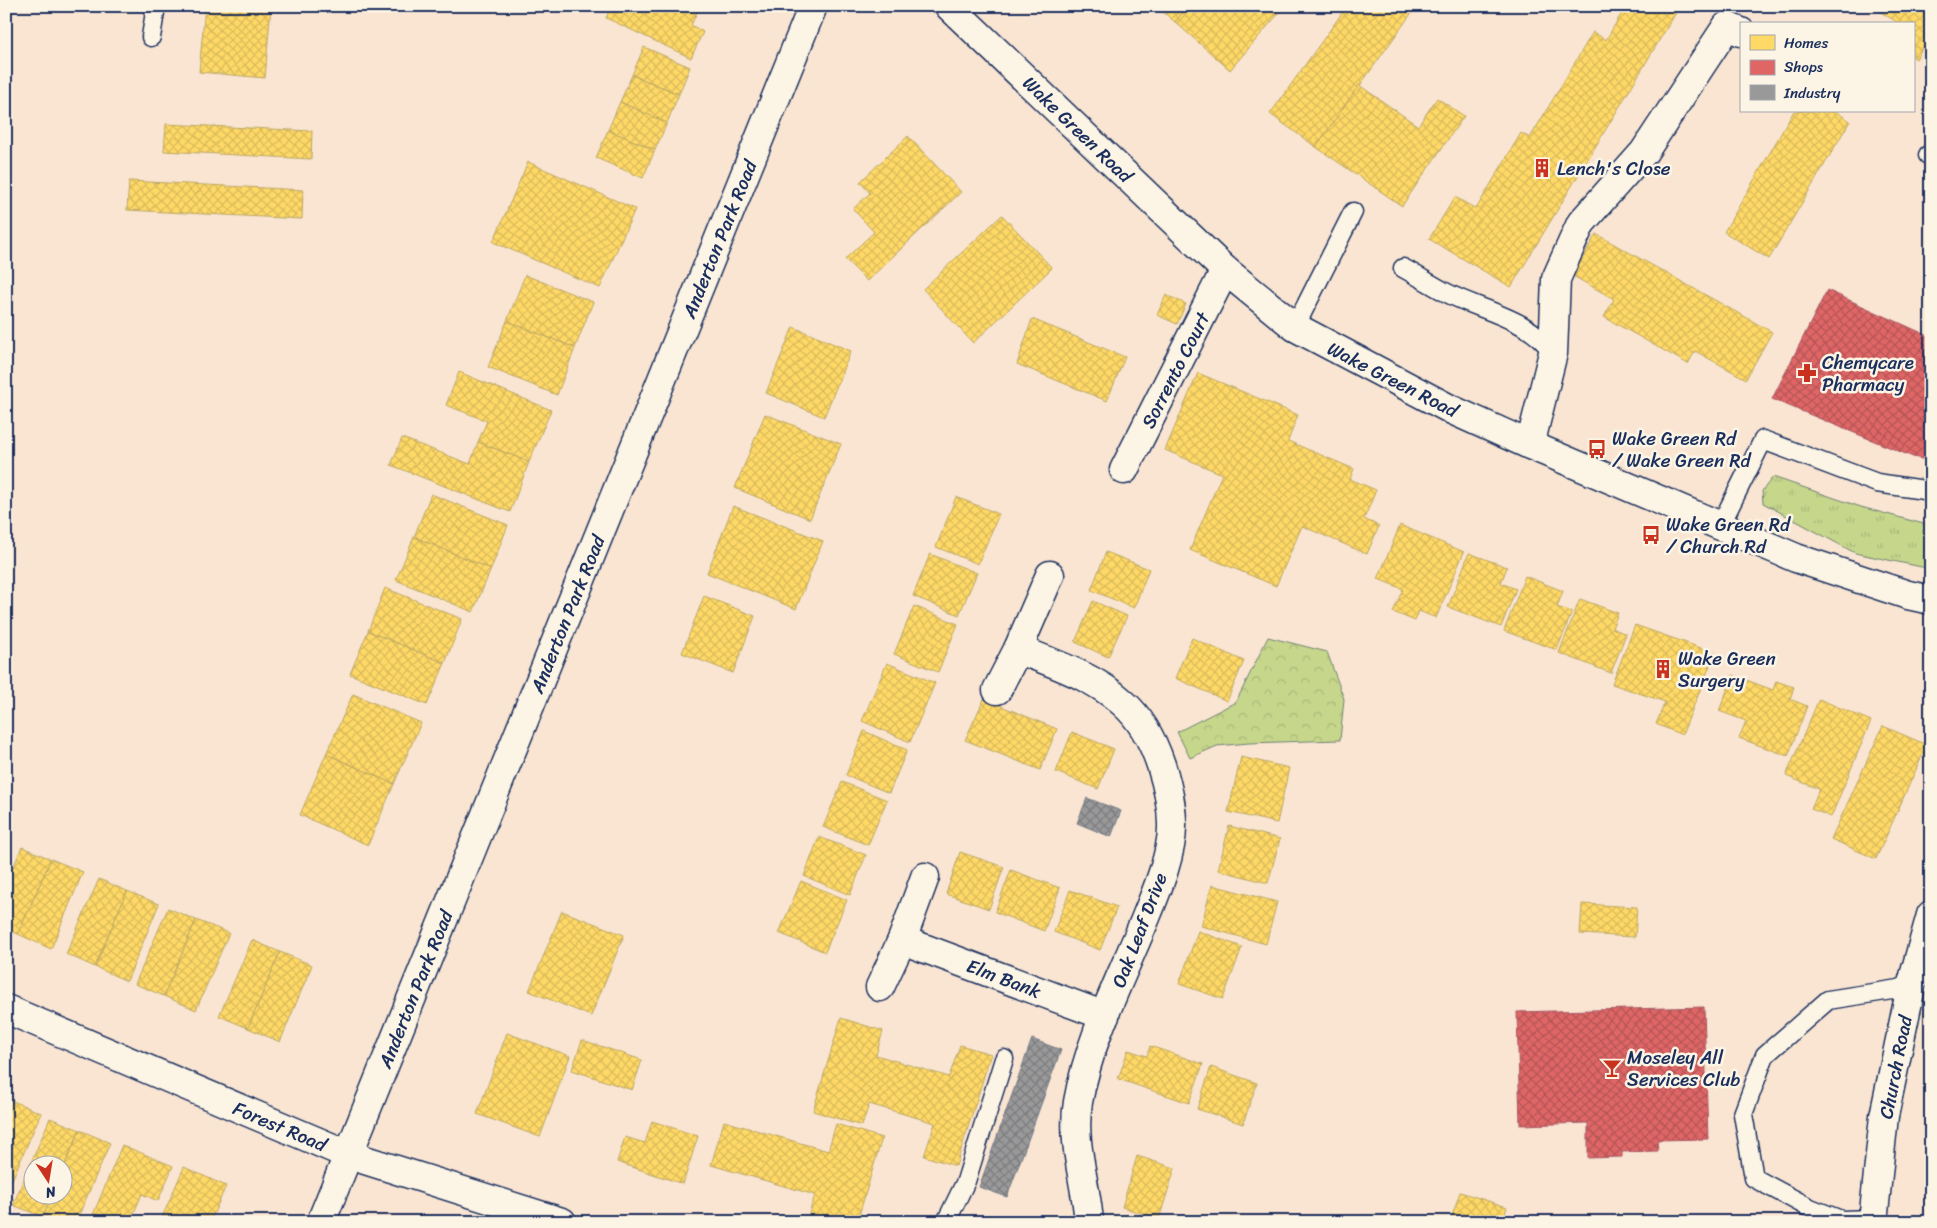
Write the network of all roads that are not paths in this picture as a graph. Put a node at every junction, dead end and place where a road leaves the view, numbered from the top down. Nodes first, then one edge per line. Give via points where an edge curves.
1 (156, 6) edge
2 (813, 6) edge
3 (949, 6) edge
4 (1740, 32) edge
5 (151, 37) dead end
6 (1352, 212) dead end
7 (1403, 268) dead end
8 (1225, 270) junction
9 (1295, 327) junction
10 (1553, 353) junction
11 (1530, 445) junction
12 (1124, 470) dead end
13 (1931, 491) edge
14 (1720, 526) junction
15 (1050, 575) dead end
16 (1931, 600) edge
17 (1018, 649) junction
18 (997, 690) dead end
19 (925, 877) dead end
20 (1931, 915) edge
21 (902, 940) junction
22 (880, 987) dead end
23 (1911, 987) junction
24 (6, 1009) edge
25 (1105, 1016) junction
26 (1004, 1059) dead end
27 (349, 1155) junction
28 (1873, 1220) edge
29 (321, 1222) edge
30 (562, 1222) edge
31 (946, 1222) edge
32 (1089, 1222) edge

1 - 5 lane
2 - 27 street, Anderton Park Road
3 - 8 street, Wake Green Road
4 - 10 street via 1727,26 1644,152 1581,223 1556,279
6 - 9 lane
7 - 10 lane via 1447,293 1532,330
8 - 9 street, Wake Green Road
8 - 12 street, Sorrento Court
9 - 11 street, Wake Green Road via 1450,410
10 - 11 street
11 - 14 street, Wake Green Road
13 - 14 lane via 1876,483 1763,440
14 - 16 street, Wake Green Road via 1796,558
15 - 17 street
17 - 18 street
17 - 25 street, Oak Leaf Drive via 1094,681 1123,702 1144,725 1164,775 1173,826 1162,878
19 - 21 street
20 - 23 street, Church Road
21 - 22 street
21 - 25 street, Elm Bank
23 - 28 street, Church Road via 1884,1116
23 - 28 lane via 1828,1000 1765,1055 1743,1114 1754,1178 1810,1208 1841,1220
24 - 27 street, Forest Road
25 - 32 street, Oak Leaf Drive via 1078,1104 1076,1137 1087,1191
26 - 31 lane via 966,1180
27 - 29 street, Anderton Park Road
27 - 30 street, Forest Road

